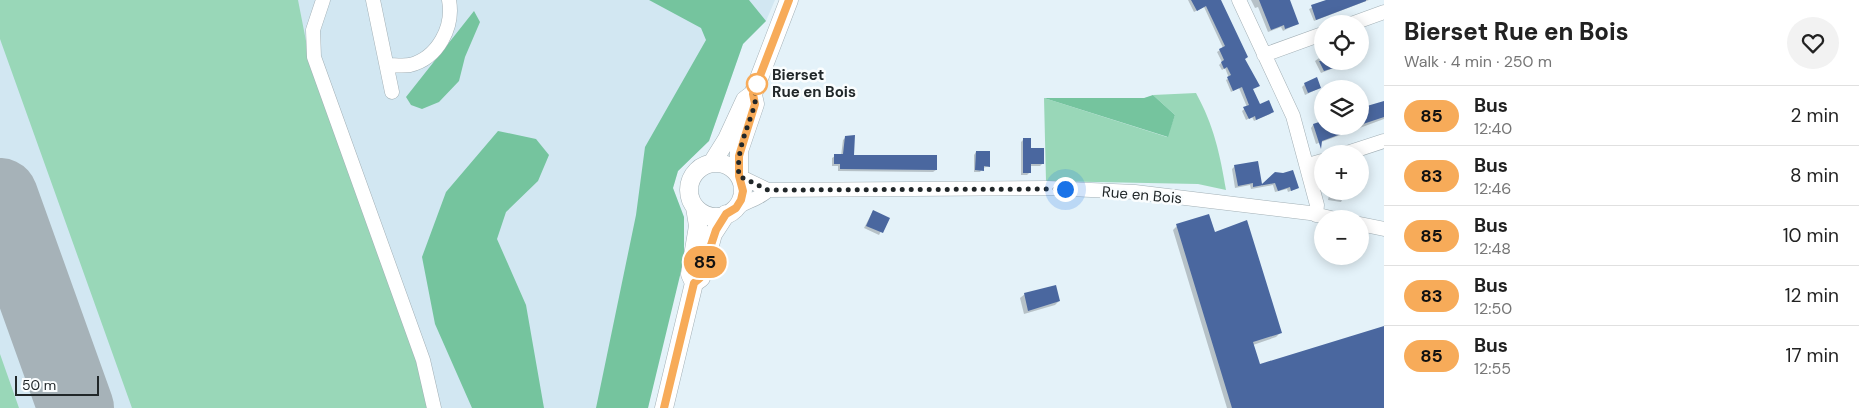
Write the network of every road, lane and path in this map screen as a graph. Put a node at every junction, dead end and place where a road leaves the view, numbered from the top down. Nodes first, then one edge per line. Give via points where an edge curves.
1 (323, 0) edge
2 (373, 0) edge
3 (449, 0) edge
4 (789, 0) edge
5 (1239, 0) edge
6 (1384, 12) edge
7 (1369, 17) edge
8 (1314, 37) edge
9 (1264, 55) junction
10 (387, 66) junction
11 (392, 92) dead end
12 (753, 94) junction
13 (1384, 141) edge
14 (1369, 146) edge
15 (712, 163) junction
16 (1314, 163) edge
17 (1308, 165) junction
18 (739, 176) junction
19 (768, 190) junction
20 (695, 207) junction
21 (1316, 210) edge
22 (731, 211) junction
23 (1314, 215) edge
24 (1369, 226) edge
25 (1384, 229) edge
26 (694, 283) junction
27 (434, 408) edge
28 (664, 408) edge

1 - 27 street via 313,30 314,57 423,360
2 - 10 street
3 - 10 street via 448,24 437,47 422,60
4 - 12 main road
5 - 9 street
6 - 7 street
8 - 9 street
9 - 17 street via 1293,116
10 - 11 street
12 - 15 main road via 745,100 724,146
12 - 18 main road via 755,104 739,151
13 - 14 street
15 - 18 main road via 727,165
15 - 20 main road via 703,166 691,180 690,199
16 - 17 street
17 - 21 street
18 - 19 street, Rue en Bois
18 - 22 main road via 743,191
19 - 22 street, Rue en Bois
19 - 23 street, Rue en Bois via 1047,188 1126,192
20 - 22 main road via 710,216
20 - 26 main road via 698,226 690,274
22 - 26 main road via 714,234 700,278
24 - 25 street
26 - 28 main road

